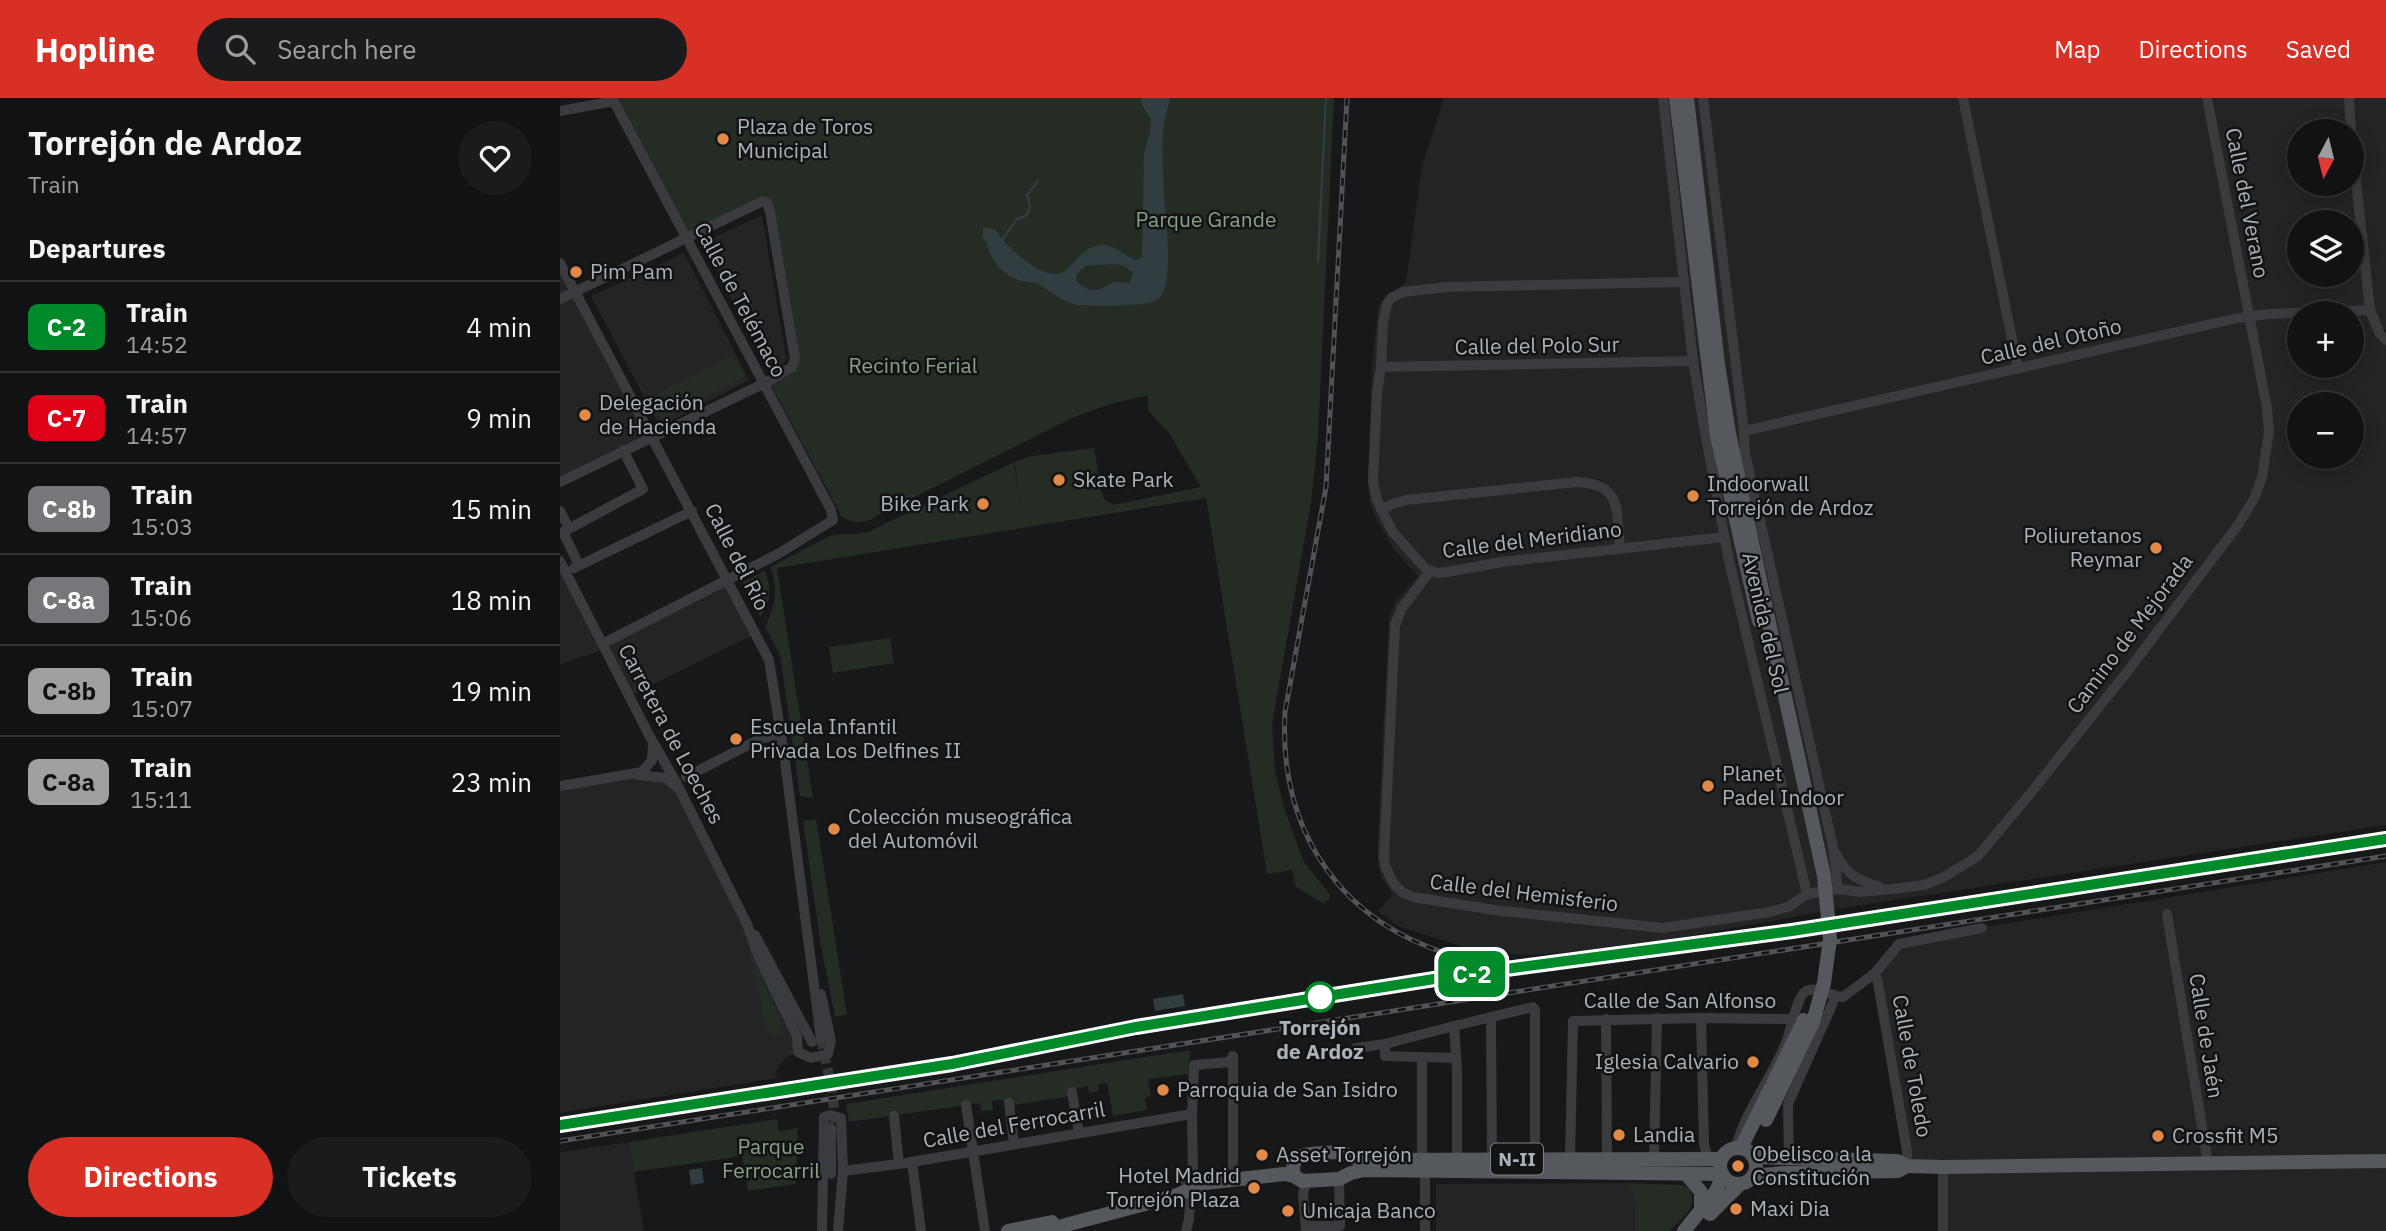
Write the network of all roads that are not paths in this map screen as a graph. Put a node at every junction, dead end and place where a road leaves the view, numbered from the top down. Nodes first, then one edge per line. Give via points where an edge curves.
1 (1662, 98) edge
2 (1676, 98) edge
3 (1688, 98) edge
4 (1703, 98) edge
5 (1963, 98) edge
6 (2207, 98) edge
7 (2349, 98) edge
8 (613, 100) edge
9 (560, 111) edge
10 (2350, 119) edge
11 (2358, 196) edge
12 (686, 238) junction
13 (560, 263) edge
14 (1683, 282) junction
15 (575, 292) junction
16 (560, 299) edge
17 (2370, 310) junction
18 (2250, 316) junction
19 (2381, 327) edge
20 (2386, 340) edge
21 (1693, 361) junction
22 (1381, 367) junction
23 (2018, 369) junction
24 (763, 383) junction
25 (1744, 431) junction
26 (653, 438) junction
27 (623, 450) junction
28 (1750, 481) junction
29 (560, 482) edge
30 (691, 510) junction
31 (1381, 510) junction
32 (560, 511) edge
33 (569, 528) junction
34 (1724, 537) junction
35 (1620, 548) junction
36 (560, 561) edge
37 (579, 565) junction
38 (1430, 571) junction
39 (565, 572) junction
40 (728, 580) junction
41 (1763, 593) junction
42 (1763, 620) junction
43 (602, 644) junction
44 (781, 734) junction
45 (653, 744) junction
46 (663, 759) junction
47 (635, 774) junction
48 (648, 775) junction
49 (686, 777) dead end
50 (560, 786) edge
51 (683, 796) junction
52 (1833, 847) junction
53 (1838, 889) junction
54 (1886, 889) junction
55 (802, 894) junction
56 (1807, 894) junction
57 (2167, 914) dead end
58 (747, 924) junction
59 (1982, 928) dead end
60 (1875, 973) junction
61 (1836, 996) junction
62 (1491, 1017) junction
63 (1657, 1018) junction
64 (1701, 1018) junction
65 (1606, 1019) junction
66 (1791, 1020) junction
67 (1454, 1026) junction
68 (816, 1041) joint
69 (1385, 1044) junction
70 (1356, 1048) dead end
71 (818, 1057) joint
72 (1422, 1057) junction
73 (1456, 1058) junction
74 (1072, 1092) dead end
75 (1009, 1103) dead end
76 (966, 1105) dead end
77 (1192, 1114) junction
78 (894, 1116) dead end
79 (1079, 1133) junction
80 (1014, 1144) junction
81 (972, 1152) junction
82 (1746, 1152) junction
83 (1349, 1157) junction
84 (1654, 1158) junction
85 (1492, 1159) junction
86 (1535, 1159) junction
87 (1570, 1159) junction
88 (1607, 1159) junction
89 (1457, 1160) junction
90 (1789, 1160) junction
91 (2386, 1161) edge
92 (912, 1163) junction
93 (900, 1164) junction
94 (2208, 1164) junction
95 (1423, 1165) junction
96 (1907, 1166) junction
97 (1719, 1167) junction
98 (1943, 1167) junction
99 (1233, 1170) junction
100 (843, 1171) junction
101 (1298, 1173) junction
102 (1686, 1174) junction
103 (1345, 1176) junction
104 (1746, 1180) junction
105 (1192, 1183) junction
106 (1701, 1211) junction
107 (1341, 1228) edge
108 (1943, 1228) edge
109 (1306, 1229) edge
110 (824, 1231) edge
111 (836, 1231) edge
112 (921, 1231) edge
113 (985, 1231) edge
114 (1008, 1231) edge
115 (1043, 1231) edge
116 (1186, 1231) edge
117 (1425, 1231) edge
118 (1684, 1231) edge
119 (1695, 1231) edge

1 - 14 street, Avenida del Sol
2 - 42 main road, Avenida del Sol via 1717,436
3 - 41 main road, Avenida del Sol via 1718,364
4 - 25 street, Avenida del Sol
5 - 23 street
6 - 18 street, Calle del Verano
7 - 10 street
8 - 9 street
8 - 12 street, Calle de Telémaco
11 - 17 street
12 - 15 street
12 - 24 street, Calle de Telémaco
12 - 24 street via 759,201 767,203 795,359 792,367
13 - 15 street, Calle del Río
14 - 21 street, Avenida del Sol
14 - 22 street, Calle del Meridiano via 1403,292 1391,298 1384,312
15 - 16 street
15 - 26 street, Calle del Río
17 - 18 street, Calle del Otoño
17 - 19 street
18 - 23 street, Calle del Otoño
18 - 54 street, Camino de Mejorada via 2269,432 2262,477 2238,525 2125,674 1976,857 1923,885
19 - 20 street
21 - 22 street, Calle del Polo Sur
21 - 34 street, Avenida del Sol
22 - 31 street, Calle del Meridiano via 1373,481
23 - 25 street, Calle del Otoño
24 - 26 street
24 - 40 street, Calle de Telémaco via 833,520
25 - 28 street, Avenida del Sol
26 - 27 street
26 - 30 street, Calle del Río
27 - 29 street
27 - 33 street via 643,489
28 - 41 street
28 - 52 street, Avenida del Sol
30 - 37 street
30 - 40 street, Calle del Río
31 - 35 street via 1406,500 1592,482 1603,486 1614,500
31 - 38 street, Calle del Meridiano via 1403,545
32 - 33 street
33 - 37 street via 563,531
34 - 35 street, Calle del Meridiano
34 - 56 street, Avenida del Sol
35 - 38 street, Calle del Meridiano
36 - 39 street, Carretera de Loeches
37 - 39 street
38 - 56 street, Calle del Hemisferio via 1395,625 1384,858 1389,875 1402,892 1428,901 1663,928 1769,912 1788,907
39 - 43 street, Carretera de Loeches
40 - 43 street
40 - 44 street, Calle del Río via 769,660
41 - 42 main road, Avenida del Sol
42 - 82 main road, Avenida del Sol, bridge via 1824,876 1830,939 1825,983 1813,1022
43 - 45 street, Carretera de Loeches
44 - 49 street via 760,739
44 - 55 street, Calle del Río
45 - 46 street, Carretera de Loeches
45 - 47 street via 650,765
46 - 48 street via 657,771
46 - 51 street, Carretera de Loeches
47 - 48 street
47 - 50 street
48 - 51 street via 671,780
51 - 58 street, Carretera de Loeches
52 - 53 street, Avenida del Sol
52 - 54 street, Camino de Mejorada via 1854,878
53 - 54 street, Camino de Mejorada
53 - 56 street
55 - 68 street, Calle del Río
55 - 71 street, Calle del Río via 831,1041 828,1054
57 - 94 street, Calle de Jaén
58 - 68 street, Carretera de Loeches
58 - 71 street, Carretera de Loeches via 797,1036 798,1052
59 - 60 street via 1899,944
60 - 61 street via 1843,997
60 - 96 street, Calle de Toledo
61 - 66 street via 1810,989 1804,992
61 - 90 street via 1788,1104
62 - 67 street
62 - 85 street
62 - 86 street via 1535,1010
63 - 64 street, Calle de San Alfonso
63 - 65 street, Calle de San Alfonso
63 - 84 street
64 - 66 street, Calle de San Alfonso
64 - 97 street via 1704,1144
65 - 87 street, Calle de San Alfonso via 1573,1021
65 - 88 street
66 - 82 street via 1786,1043 1742,1127
67 - 69 street
67 - 73 street
69 - 70 street
69 - 72 street via 1385,1056
72 - 73 street
72 - 95 street
73 - 89 street
74 - 79 street
75 - 80 street
76 - 81 street
77 - 79 street, Calle del Ferrocarril
77 - 99 street via 1194,1065 1229,1062 1233,1056
77 - 105 street
78 - 93 street
79 - 80 street, Calle del Ferrocarril
80 - 81 street, Calle del Ferrocarril
81 - 92 street, Calle del Ferrocarril
81 - 113 street
82 - 90 main road
82 - 97 main road via 1729,1150
82 - 104 main road via 1756,1164
83 - 95 main road, N-II
83 - 101 main road, N-II via 1300,1154
83 - 103 main road via 1353,1165
84 - 88 main road, N-II
84 - 97 main road, N-II
85 - 86 main road, N-II
85 - 89 main road, N-II
86 - 87 main road, N-II
87 - 88 main road, N-II
89 - 95 main road, N-II
90 - 96 main road via 1897,1161
91 - 94 main road
92 - 93 street, Calle del Ferrocarril
92 - 112 street
93 - 100 street, Calle del Ferrocarril
94 - 98 main road
95 - 102 main road, N-II
95 - 103 main road, N-II
95 - 117 street
96 - 98 main road
96 - 104 main road via 1898,1171 1782,1173
97 - 102 main road, N-II
97 - 104 main road, N-II via 1730,1182
97 - 106 main road via 1716,1191
98 - 108 street
99 - 101 main road, N-II
99 - 105 main road, N-II
100 - 110 street via 841,1118 831,1115 823,1121
100 - 111 street
101 - 103 main road, N-II
101 - 105 main road, N-II
101 - 109 street
102 - 106 main road via 1700,1192
103 - 107 street
104 - 119 main road via 1728,1193
105 - 114 main road, N-II
105 - 115 main road, N-II via 1175,1196
105 - 116 street
106 - 118 main road
107 - 109 street
110 - 111 street via 834,1127

